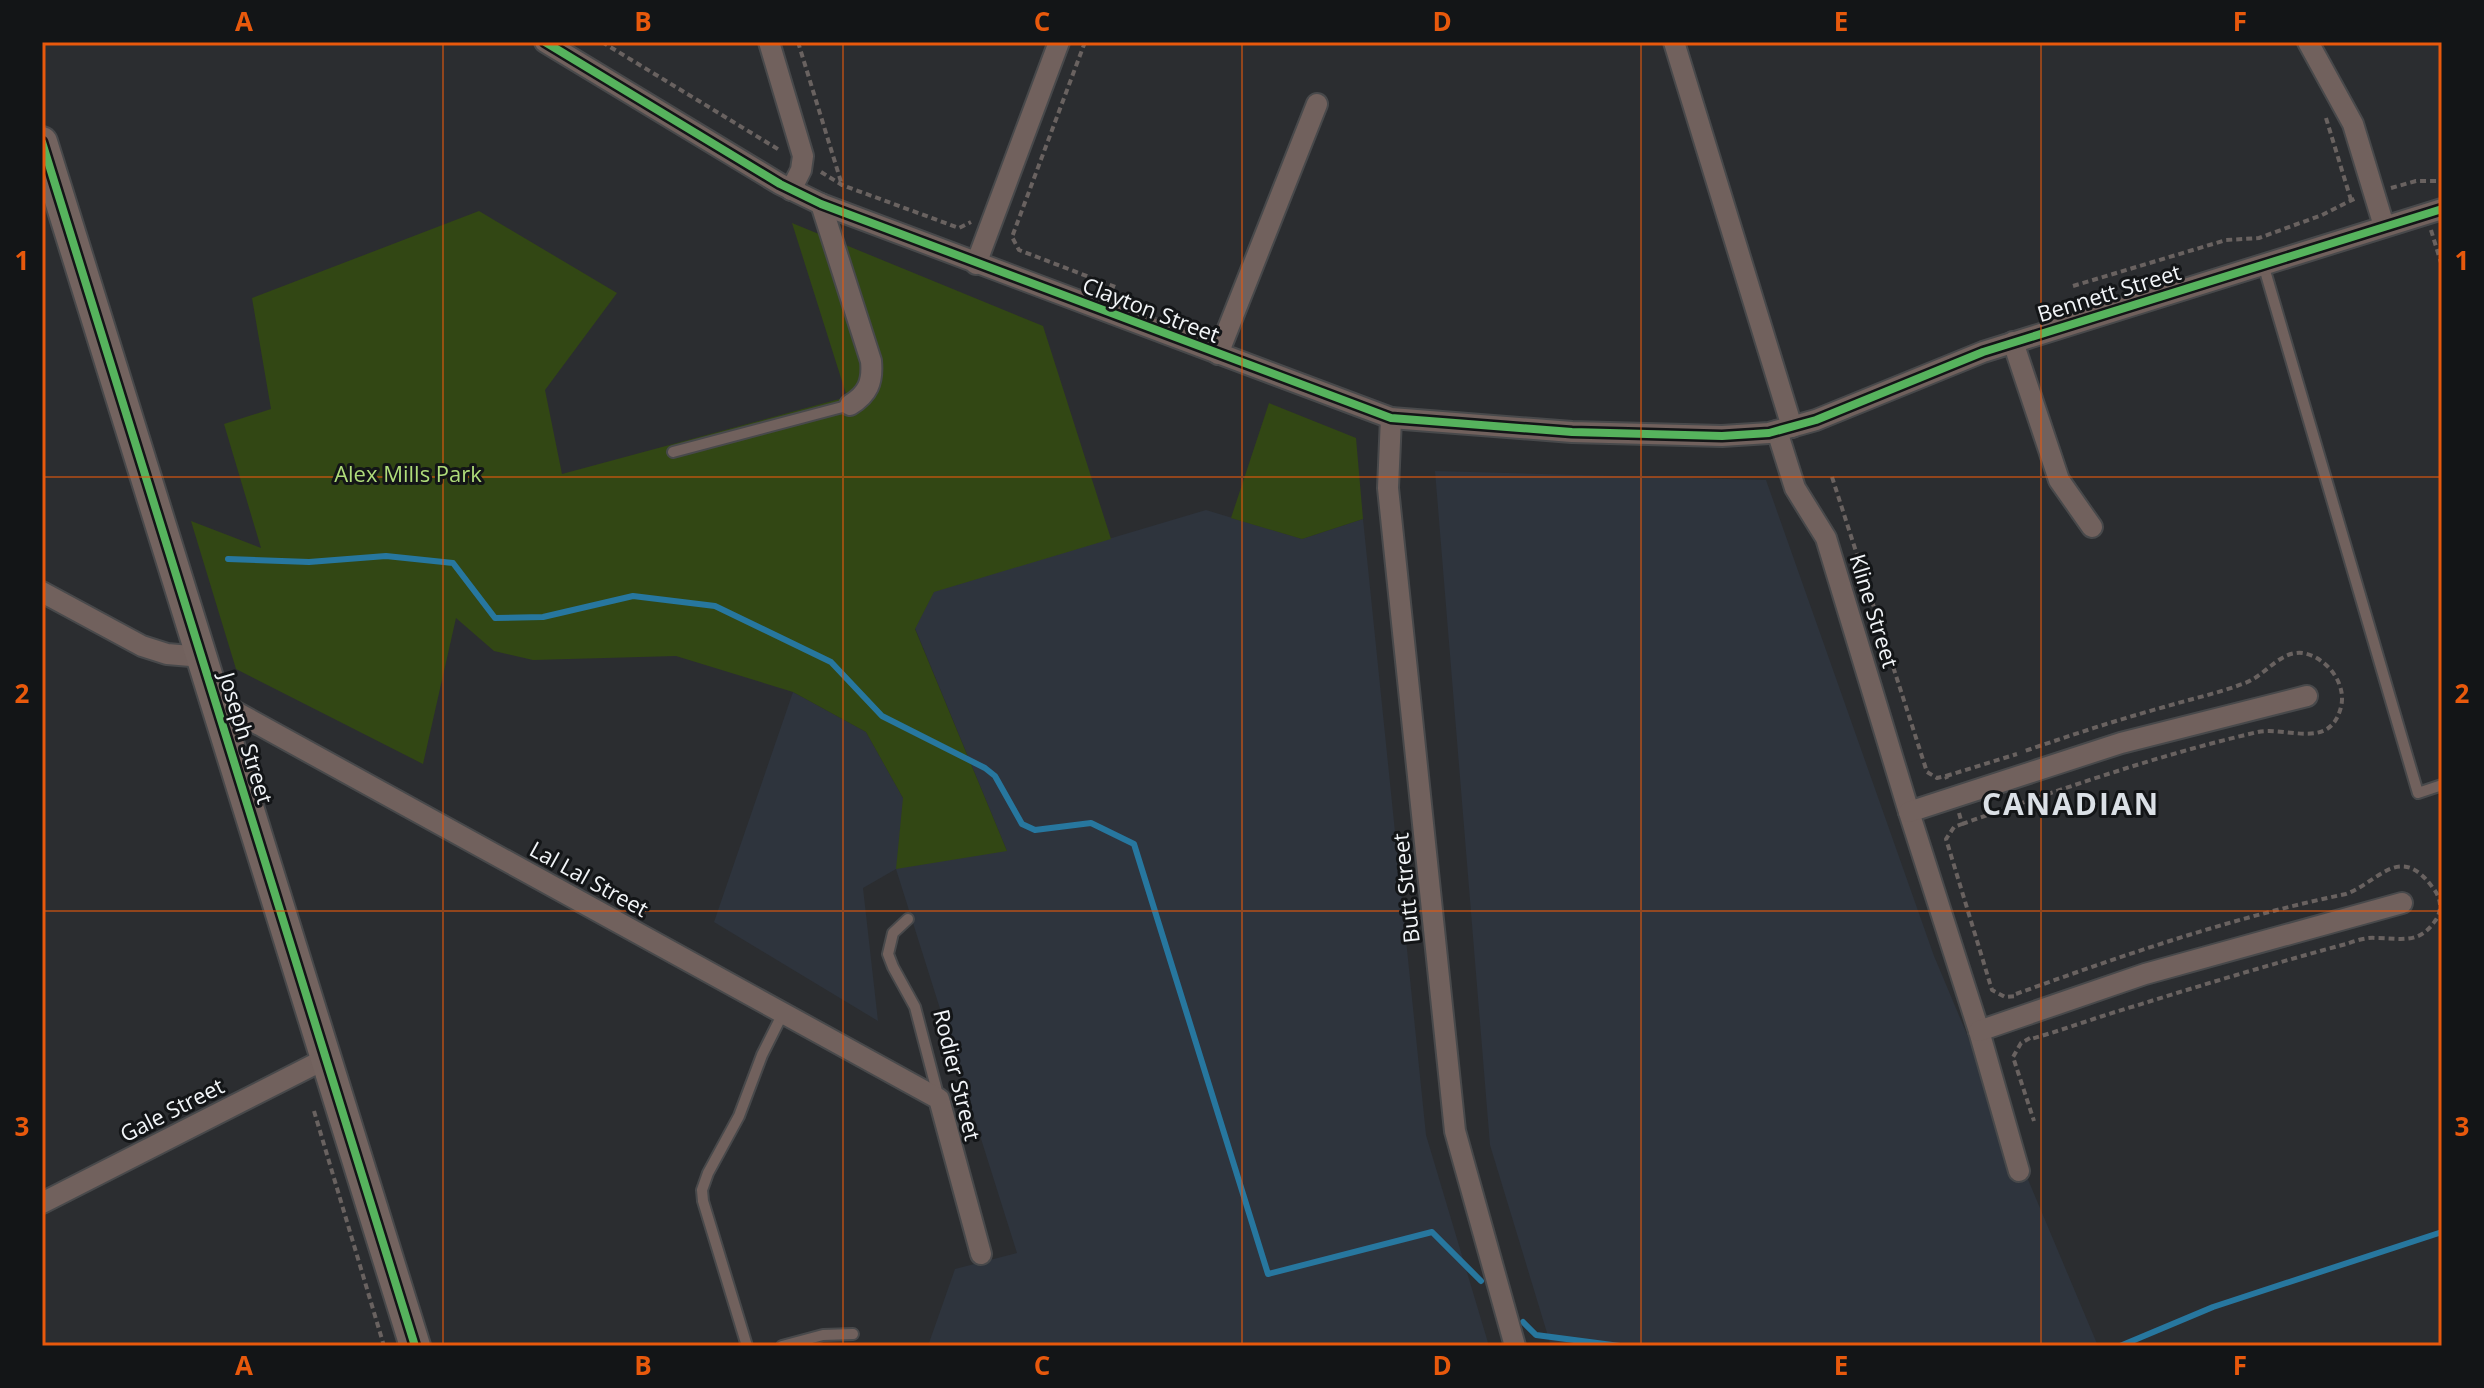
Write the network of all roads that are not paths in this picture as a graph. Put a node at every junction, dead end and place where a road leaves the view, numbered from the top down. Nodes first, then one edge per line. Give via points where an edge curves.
1 (545, 42) edge
2 (769, 42) edge
3 (1059, 42) edge
4 (1674, 42) edge
5 (2308, 42) edge
6 (1317, 104) dead end
7 (42, 142) edge
8 (791, 190) junction
9 (821, 204) junction
10 (2434, 211) edge
11 (2384, 226) junction
12 (976, 264) junction
13 (2263, 264) junction
14 (2013, 342) junction
15 (1218, 354) junction
16 (850, 405) joint
17 (1391, 418) junction
18 (1785, 429) junction
19 (673, 452) dead end
20 (2092, 527) dead end
21 (42, 592) edge
22 (203, 657) junction
23 (2307, 696) dead end
24 (216, 701) junction
25 (2442, 785) edge
26 (1909, 812) junction
27 (2402, 903) dead end
28 (908, 919) dead end
29 (783, 1012) junction
30 (1979, 1031) junction
31 (313, 1065) junction
32 (939, 1099) junction
33 (2019, 1171) dead end
34 (42, 1203) edge
35 (981, 1254) dead end
36 (853, 1334) dead end
37 (415, 1346) edge
38 (747, 1346) edge
39 (782, 1346) edge
40 (1515, 1346) edge

1 - 8 street, Clayton Street
2 - 8 street via 799,141 802,162
3 - 12 street
4 - 18 street, Kline Street
5 - 11 street via 2353,124
6 - 15 street
7 - 22 street, Joseph Street
8 - 9 street, Clayton Street
9 - 12 street, Clayton Street
9 - 16 street via 871,361 869,387
10 - 11 street, Bennett Street
11 - 13 street, Bennett Street
12 - 15 street, Clayton Street
13 - 14 street, Bennett Street
13 - 25 lane via 2418,793
14 - 18 street, Bennett Street
14 - 20 street via 2059,480
15 - 17 street, Clayton Street
16 - 19 lane
17 - 18 street, Clayton Street via 1572,432 1722,436
17 - 40 street, Butt Street via 1388,488 1455,1131
18 - 26 street, Kline Street via 1795,488 1826,538
21 - 22 street via 148,649
22 - 24 street, Joseph Street
23 - 26 street via 2121,743
24 - 29 street, Lal Lal Street
24 - 31 street, Joseph Street
26 - 30 street, Kline Street
27 - 30 street via 2145,974
28 - 32 lane, Rodier Street via 893,933 888,954 915,1007
29 - 32 street, Lal Lal Street
29 - 38 lane via 702,1190
30 - 33 street, Kline Street
31 - 34 street, Gale Street
31 - 37 street, Joseph Street
32 - 35 street, Rodier Street
36 - 39 lane via 823,1335

